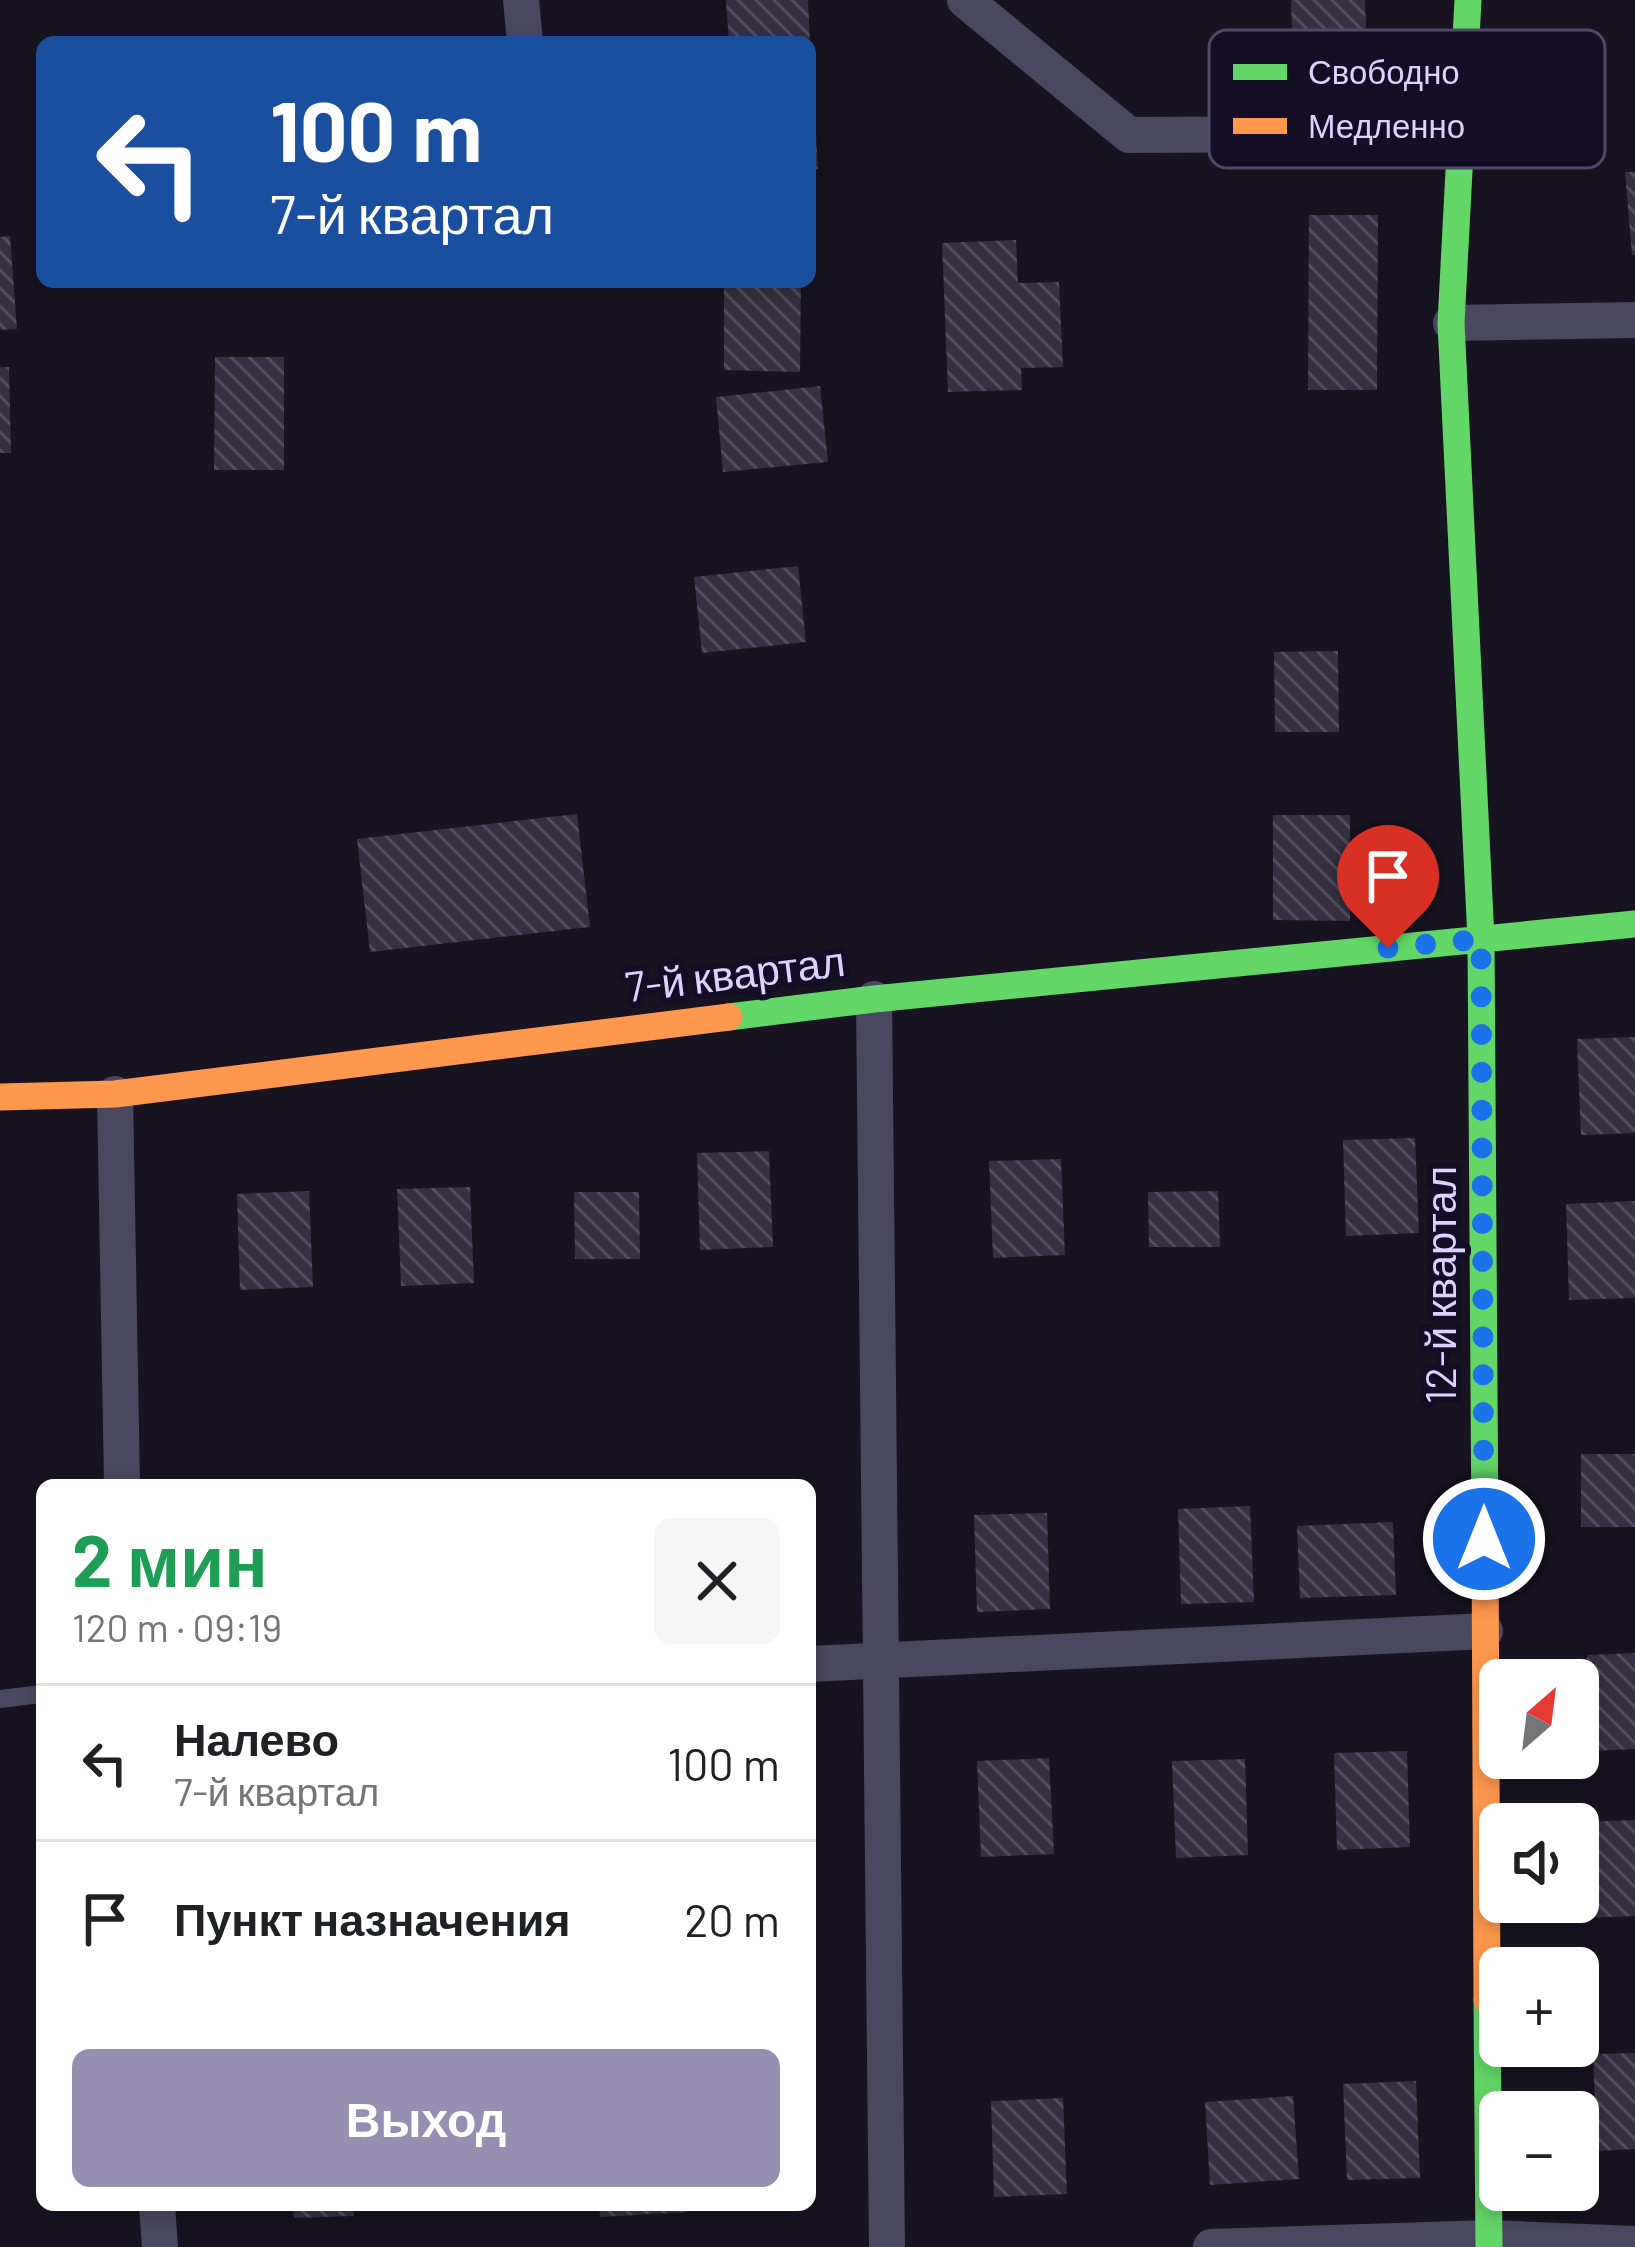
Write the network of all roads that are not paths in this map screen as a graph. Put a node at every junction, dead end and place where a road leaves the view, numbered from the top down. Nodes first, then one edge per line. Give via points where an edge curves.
1 (521, 0) edge
2 (965, 0) edge
3 (1468, 0) edge
4 (1466, 30) edge
5 (524, 36) edge
6 (1209, 135) edge
7 (1459, 168) edge
8 (1635, 320) edge
9 (1451, 323) junction
10 (1635, 924) edge
11 (1481, 939) junction
12 (874, 999) junction
13 (116, 1094) junction
14 (0, 1097) edge
15 (122, 1479) edge
16 (1485, 1631) junction
17 (881, 1662) junction
18 (816, 1664) edge
19 (36, 1695) edge
20 (0, 1699) edge
21 (157, 2211) edge
22 (1489, 2242) edge
23 (1635, 2244) edge
24 (160, 2247) edge
25 (887, 2247) edge
26 (1210, 2247) edge

1 - 5 street
2 - 6 street via 1129,135
3 - 4 street, 12-й квартал
7 - 9 street, 12-й квартал
8 - 9 street
9 - 11 street, 12-й квартал
10 - 11 street, 7-й квартал
11 - 12 street, 7-й квартал
11 - 16 street, 12-й квартал
12 - 13 street, 7-й квартал
12 - 17 street
13 - 14 street, 7-й квартал
13 - 15 street
16 - 17 street
16 - 22 street, 12-й квартал
17 - 18 street
17 - 25 street
19 - 20 lane
21 - 24 street
22 - 23 street
22 - 26 street

